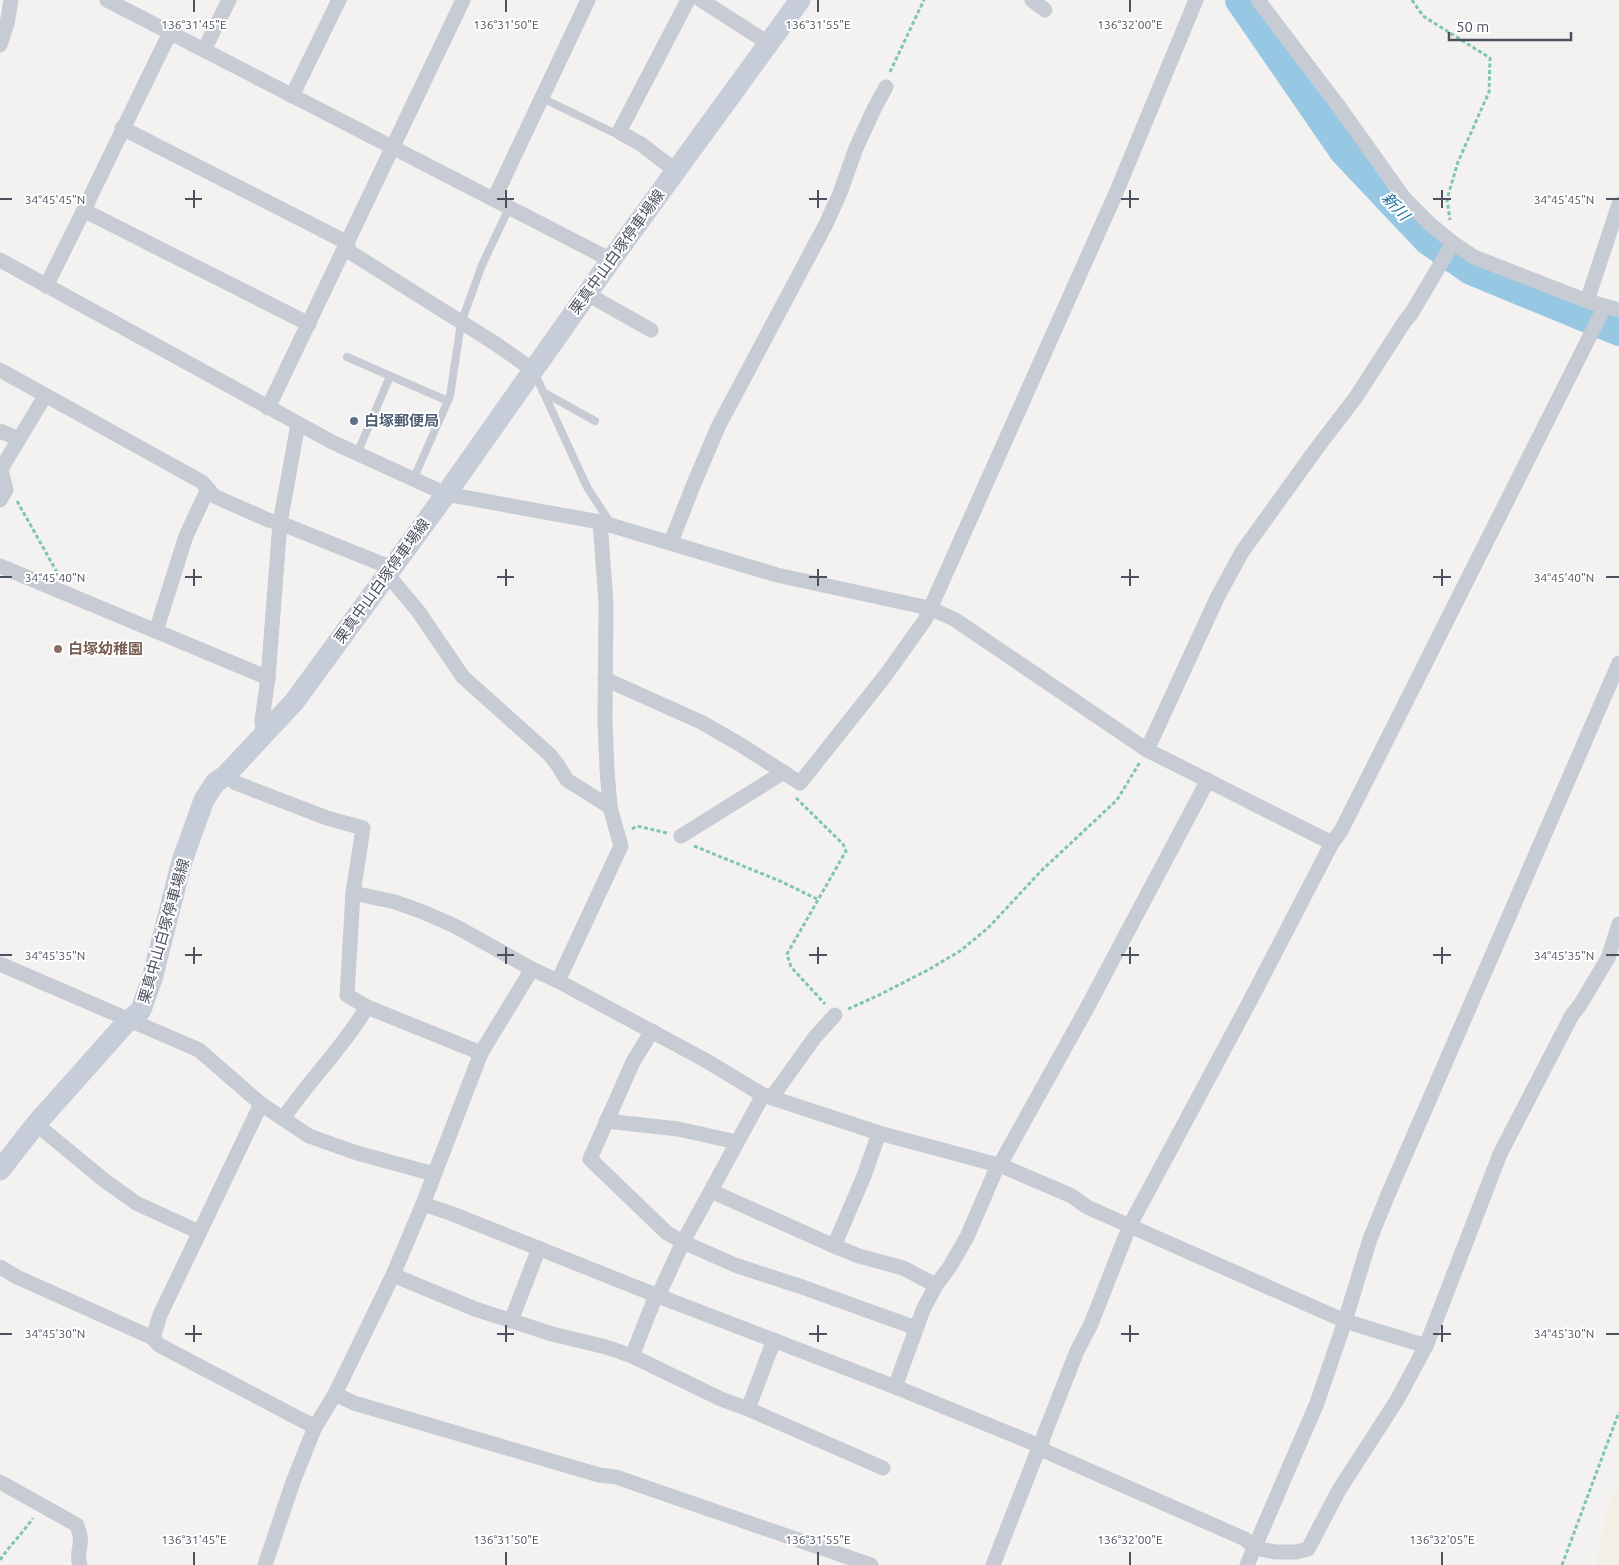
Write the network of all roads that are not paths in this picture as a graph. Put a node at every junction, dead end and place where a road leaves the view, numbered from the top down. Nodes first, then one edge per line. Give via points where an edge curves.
1 (11, 0) edge
2 (106, 0) edge
3 (229, 0) edge
4 (339, 0) edge
5 (462, 0) edge
6 (588, 0) edge
7 (688, 0) edge
8 (701, 0) edge
9 (800, 0) edge
10 (1032, 0) edge
11 (1196, 0) edge
12 (1258, 0) edge
13 (1045, 10) dead end
14 (170, 33) junction
15 (768, 43) junction
16 (0, 45) edge
17 (204, 50) junction
18 (886, 87) road end
19 (292, 96) junction
20 (542, 98) junction
21 (122, 128) junction
22 (618, 132) junction
23 (392, 147) junction
24 (676, 170) junction
25 (494, 199) junction
26 (1619, 204) edge
27 (509, 208) junction
28 (85, 211) junction
29 (1453, 243) junction
30 (346, 246) junction
31 (0, 260) edge
32 (611, 260) junction
33 (46, 286) junction
34 (587, 294) junction
35 (1587, 301) junction
36 (1609, 309) edge
37 (461, 323) junction
38 (309, 324) junction
39 (651, 330) dead end
40 (347, 357) dead end
41 (0, 370) edge
42 (533, 370) junction
43 (390, 376) junction
44 (543, 392) junction
45 (45, 396) junction
46 (448, 401) junction
47 (268, 408) junction
48 (594, 421) dead end
49 (298, 424) junction
50 (0, 431) edge
51 (20, 439) junction
52 (357, 454) junction
53 (413, 480) junction
54 (208, 489) junction
55 (446, 494) junction
56 (3, 495) edge
57 (280, 523) junction
58 (607, 524) junction
59 (671, 542) junction
60 (0, 566) edge
61 (390, 571) junction
62 (929, 608) junction
63 (156, 631) junction
64 (1619, 663) edge
65 (268, 678) junction
66 (605, 679) junction
67 (263, 733) junction
68 (1147, 750) junction
69 (784, 772) junction
70 (226, 775) junction
71 (1208, 780) junction
72 (610, 807) junction
73 (681, 836) road end
74 (1332, 842) junction
75 (353, 894) junction
76 (1619, 924) edge
77 (0, 964) edge
78 (532, 969) junction
79 (558, 981) junction
80 (367, 1007) junction
81 (835, 1015) road end
82 (129, 1019) junction
83 (652, 1031) junction
84 (481, 1053) junction
85 (768, 1096) junction
86 (261, 1104) junction
87 (283, 1120) junction
88 (606, 1121) junction
89 (36, 1124) junction
90 (879, 1133) junction
91 (737, 1142) junction
92 (1000, 1166) junction
93 (0, 1170) edge
94 (434, 1174) junction
95 (711, 1191) junction
96 (423, 1204) junction
97 (1130, 1225) junction
98 (198, 1232) junction
99 (683, 1242) junction
100 (834, 1246) junction
101 (539, 1248) junction
102 (0, 1268) edge
103 (393, 1275) junction
104 (936, 1285) junction
105 (658, 1296) junction
106 (511, 1321) junction
107 (1345, 1321) junction
108 (916, 1328) junction
109 (153, 1338) junction
110 (774, 1340) junction
111 (1426, 1346) junction
112 (632, 1356) junction
113 (895, 1387) junction
114 (335, 1394) junction
115 (748, 1409) junction
116 (315, 1427) junction
117 (1040, 1446) junction
118 (883, 1468) dead end
119 (0, 1482) edge
120 (1255, 1548) junction
121 (867, 1564) edge
122 (80, 1565) edge
123 (265, 1565) edge
124 (993, 1565) edge
125 (1247, 1565) edge

1 - 16 street
2 - 14 street
3 - 17 street
4 - 19 street
5 - 23 street
6 - 20 street
7 - 22 street
8 - 15 street
9 - 15 main road, 栗真中山白塚停車場線
10 - 13 street
11 - 62 street via 1060,321
12 - 29 street via 1404,198
14 - 17 street
14 - 21 street
15 - 24 main road, 栗真中山白塚停車場線
17 - 19 street
18 - 59 street via 856,148 826,224 718,427
19 - 23 street
20 - 22 lane
20 - 25 street
21 - 28 street
21 - 30 street
22 - 24 street via 641,144
23 - 25 street
23 - 30 street
24 - 32 main road, 栗真中山白塚停車場線
25 - 27 street
26 - 35 street
27 - 32 street
27 - 37 lane via 482,265
28 - 33 street
28 - 38 street
29 - 35 street via 1474,257
29 - 68 street via 1356,397 1242,552 1217,598
30 - 37 street
30 - 38 street
31 - 33 street
32 - 34 main road, 栗真中山白塚停車場線
33 - 47 street
34 - 39 street
34 - 42 main road, 栗真中山白塚停車場線
35 - 36 street
36 - 74 street via 1592,332 1341,831
37 - 42 street
37 - 46 lane
38 - 47 street
40 - 43 lane
41 - 45 street
42 - 44 lane
42 - 55 main road, 栗真中山白塚停車場線
43 - 46 lane
43 - 52 lane
44 - 48 lane
44 - 58 lane
45 - 51 street
45 - 54 street via 202,482
46 - 53 lane
47 - 49 street
49 - 52 street
49 - 57 street
50 - 51 street
51 - 56 street via 1,469
52 - 53 street
53 - 55 street
54 - 57 street via 214,496
54 - 63 street via 186,536
55 - 58 street
55 - 61 main road, 栗真中山白塚停車場線
57 - 61 street
57 - 65 street
58 - 59 street
58 - 66 street
59 - 62 street via 777,575
60 - 63 street
61 - 67 main road, 栗真中山白塚停車場線 via 294,702
61 - 72 street via 463,677 549,754 567,780
62 - 68 street via 954,619
62 - 69 street via 925,620 885,676 800,783
63 - 65 street
64 - 107 street via 1387,1196
65 - 67 street
66 - 69 street via 701,722
66 - 72 street
67 - 70 main road, 栗真中山白塚停車場線
68 - 71 street
69 - 73 street
70 - 75 street via 236,783 290,804 363,828
70 - 82 main road, 栗真中山白塚停車場線 via 215,783 204,800 182,861 150,987 142,1010
71 - 74 street
71 - 92 street
72 - 79 street via 621,846
74 - 97 street
75 - 78 street via 395,902 423,912
75 - 80 street via 347,995
76 - 111 street via 1608,958 1572,1015 1500,1154
77 - 82 street
78 - 79 street
78 - 84 street
79 - 83 street
80 - 84 street
80 - 87 street
81 - 85 street
82 - 86 street via 199,1050
82 - 89 main road, 栗真中山白塚停車場線
83 - 85 street
83 - 88 street via 633,1062
84 - 94 street
85 - 90 street
85 - 91 street
86 - 87 street
86 - 98 street
87 - 94 street via 309,1136 356,1153
88 - 91 street via 678,1129
88 - 99 street via 590,1159 667,1233
89 - 93 main road, 栗真中山白塚停車場線
89 - 98 street via 136,1203
90 - 92 street
90 - 100 street
91 - 95 street
92 - 97 street
92 - 104 street via 967,1237
94 - 96 street
95 - 99 street
95 - 100 street
96 - 101 street
96 - 103 street
97 - 107 street
97 - 117 street
98 - 109 street via 160,1315
99 - 105 street
99 - 108 street via 734,1265
100 - 104 street via 903,1268
101 - 105 street
101 - 106 street
102 - 109 street
103 - 106 street
103 - 114 street
104 - 108 street
105 - 110 street
105 - 112 street
106 - 112 street
107 - 111 street
107 - 120 street via 1317,1403
108 - 113 street
109 - 116 street via 158,1346
110 - 113 street
110 - 115 street
111 - 120 street via 1397,1400 1339,1490 1308,1549 1275,1552
112 - 115 street
113 - 117 street
114 - 116 street
114 - 121 street via 354,1404 599,1475 616,1477
115 - 118 street
116 - 123 street
117 - 120 street via 1047,1452 1245,1538
117 - 124 street
119 - 122 street via 78,1525
120 - 125 street

